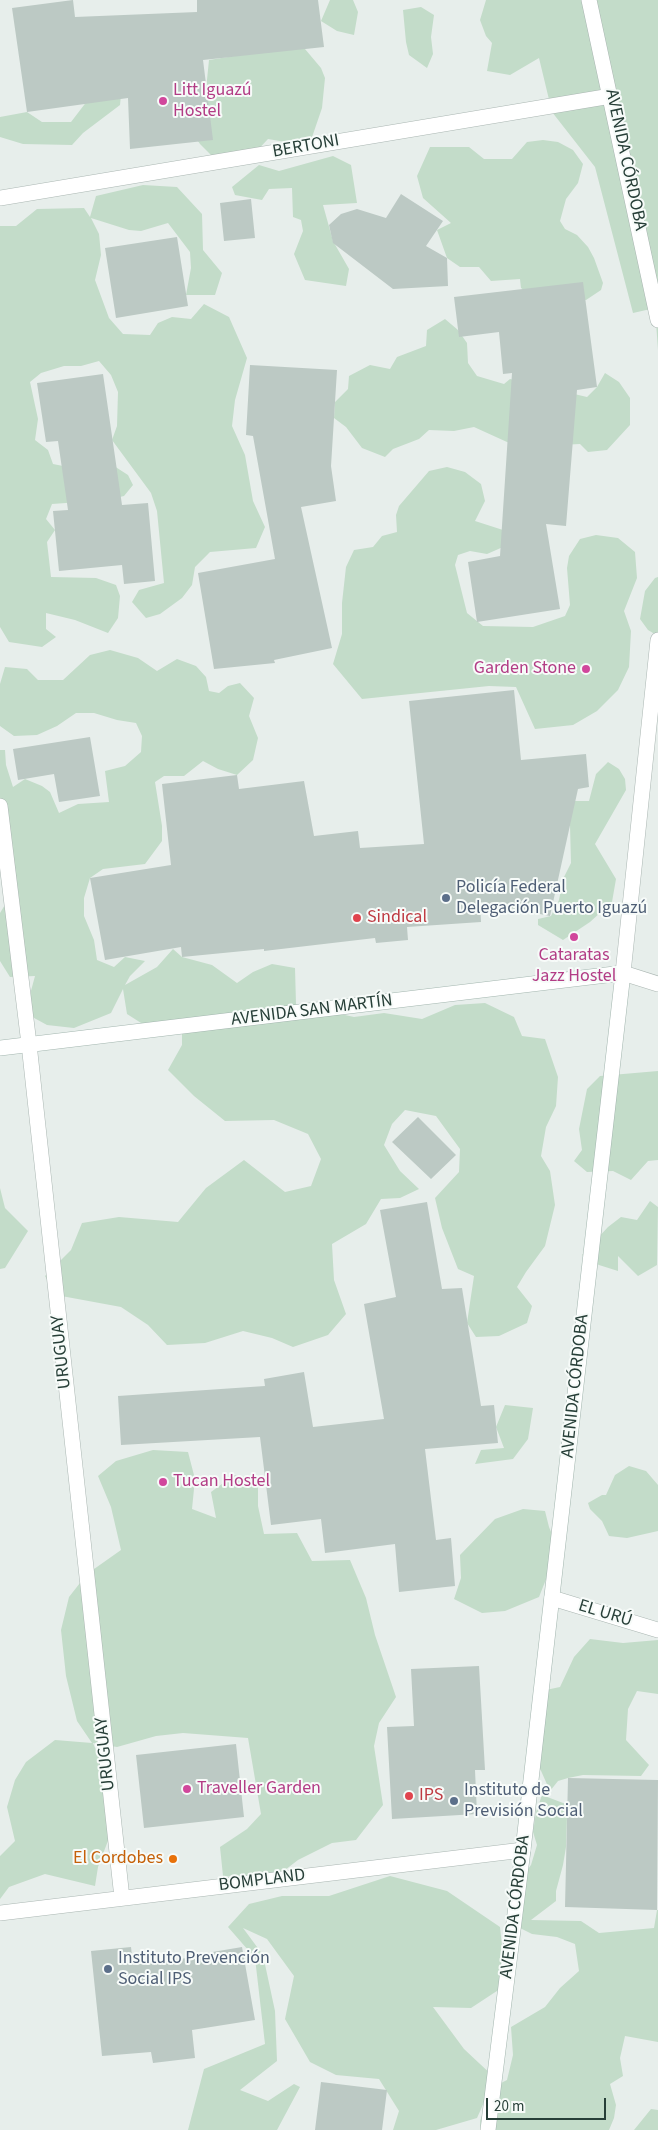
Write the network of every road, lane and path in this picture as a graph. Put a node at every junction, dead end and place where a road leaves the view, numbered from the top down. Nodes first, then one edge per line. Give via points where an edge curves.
1 (589, 0) edge
2 (611, 96) junction
3 (0, 198) edge
4 (658, 320) edge
5 (658, 640) edge
6 (0, 806) edge
7 (623, 973) junction
8 (658, 984) edge
9 (29, 1044) junction
10 (0, 1048) edge
11 (552, 1598) junction
12 (658, 1630) edge
13 (523, 1850) junction
14 (122, 1898) junction
15 (0, 1913) edge
16 (488, 2130) edge

1 - 2 street, AVENIDA CÓRDOBA
2 - 3 street, BERTONI
2 - 4 street, AVENIDA CÓRDOBA
5 - 7 street, AVENIDA CÓRDOBA
6 - 9 street, URUGUAY
7 - 8 street
7 - 9 street, AVENIDA SAN MARTÍN
7 - 11 street, AVENIDA CÓRDOBA
9 - 10 street, AVENIDA SAN MARTÍN
9 - 14 street, URUGUAY
11 - 12 street, EL URÚ
11 - 13 street, AVENIDA CÓRDOBA
13 - 14 street, BOMPLAND
13 - 16 street, AVENIDA CÓRDOBA
14 - 15 street, BOMPLAND

